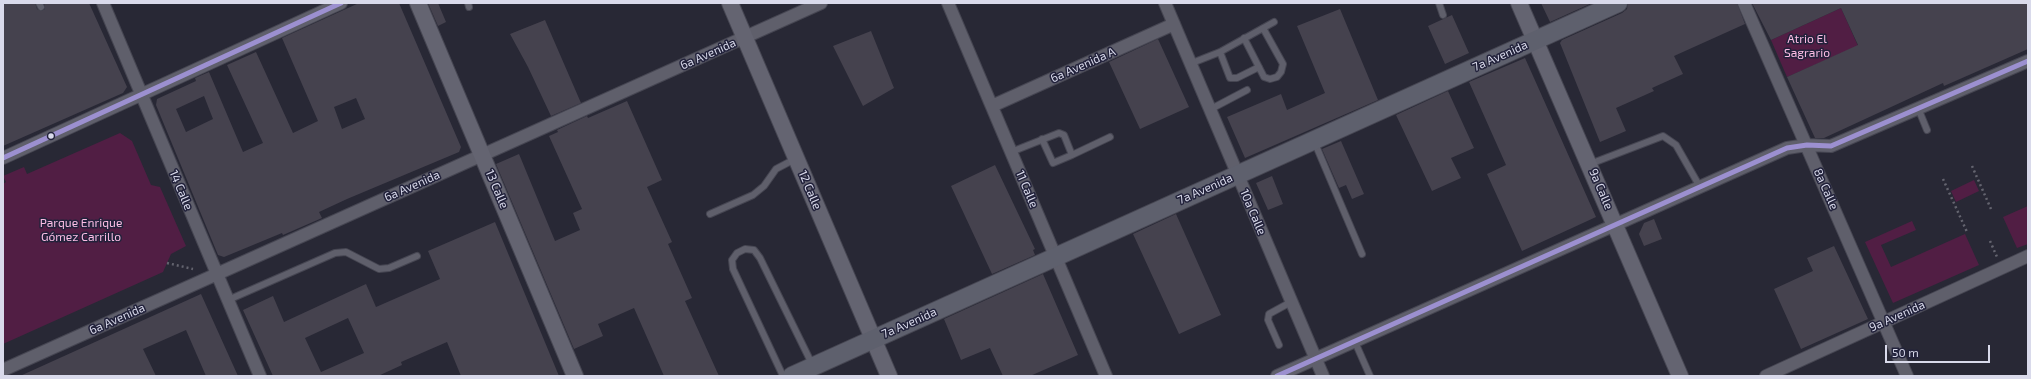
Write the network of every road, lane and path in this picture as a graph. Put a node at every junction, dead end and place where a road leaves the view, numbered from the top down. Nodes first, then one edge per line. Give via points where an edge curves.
1 (103, 3) edge
2 (342, 3) edge
3 (418, 3) edge
4 (730, 3) edge
5 (822, 3) edge
6 (948, 3) edge
7 (1165, 3) edge
8 (1439, 3) edge
9 (1519, 3) edge
10 (1618, 3) edge
11 (1744, 3) edge
12 (1443, 15) dead end
13 (1274, 22) dead end
14 (1174, 24) junction
15 (1263, 28) junction
16 (745, 37) junction
17 (1244, 38) junction
18 (1535, 40) junction
19 (1220, 52) junction
20 (2028, 60) edge
21 (1192, 63) junction
22 (1259, 66) junction
23 (1247, 90) dead end
24 (142, 95) junction
25 (992, 106) junction
26 (1918, 108) junction
27 (1209, 110) junction
28 (1927, 130) dead end
29 (1110, 137) dead end
30 (1042, 139) junction
31 (1314, 140) junction
32 (1807, 145) junction
33 (1011, 152) junction
34 (483, 155) junction
35 (1072, 155) junction
36 (3, 158) edge
37 (796, 158) junction
38 (1590, 164) junction
39 (1972, 166) dead end
40 (1237, 175) junction
41 (1943, 179) dead end
42 (1700, 187) junction
43 (1991, 209) dead end
44 (710, 214) dead end
45 (1616, 224) junction
46 (1967, 232) dead end
47 (1990, 241) dead end
48 (1362, 254) dead end
49 (1996, 254) dead end
50 (416, 256) dead end
51 (2028, 256) edge
52 (1055, 257) junction
53 (167, 263) dead end
54 (193, 269) dead end
55 (217, 274) junction
56 (228, 300) junction
57 (1291, 302) junction
58 (1884, 322) junction
59 (873, 339) junction
60 (1355, 342) junction
61 (1279, 344) dead end
62 (1315, 359) junction
63 (814, 367) junction
64 (3, 370) edge
65 (260, 376) edge
66 (575, 376) edge
67 (783, 376) edge
68 (792, 376) edge
69 (889, 376) edge
70 (1106, 376) edge
71 (1278, 376) edge
72 (1323, 376) edge
73 (1370, 376) edge
74 (1680, 376) edge
75 (1766, 376) edge
76 (1907, 376) edge

1 - 24 street, 14 Calle
2 - 24 street
3 - 34 street, 13 Calle
4 - 16 street, 12 Calle
5 - 16 street, 6a Avenida
6 - 25 street, 11 Calle
7 - 14 street, 10a Calle
8 - 12 lane
9 - 18 street, 9a Calle
10 - 18 main road, 7a Avenida
11 - 32 street, 8a Calle
13 - 15 lane
14 - 21 street, 10a Calle
14 - 25 street, 6a Avenida A
15 - 17 lane
15 - 22 lane via 1283,64 1277,77 1270,79 1264,77
16 - 34 street, 6a Avenida
16 - 37 street, 12 Calle
17 - 19 lane
17 - 22 lane
18 - 31 main road, 7a Avenida
18 - 38 street, 9a Calle
19 - 21 lane
19 - 22 lane via 1230,78 1237,78
20 - 26 street
21 - 27 street, 10a Calle
23 - 27 lane
24 - 36 street
24 - 55 street, 14 Calle
25 - 33 street, 11 Calle
26 - 28 lane
26 - 32 street via 1831,146
27 - 40 street, 10a Calle
29 - 35 lane
30 - 33 lane
30 - 35 lane via 1059,133 1064,135
30 - 35 lane via 1053,163
31 - 40 main road, 7a Avenida
31 - 48 lane
32 - 42 street via 1787,148
32 - 58 street, 8a Calle
33 - 52 street, 11 Calle
34 - 55 street, 6a Avenida
34 - 66 street, 13 Calle via 562,334
37 - 44 lane via 776,169 764,186 753,195
37 - 59 street, 12 Calle
38 - 42 lane via 1663,136 1676,145
38 - 45 street, 9a Calle
39 - 43 path
40 - 52 main road, 7a Avenida
40 - 57 street, 10a Calle
41 - 46 path
42 - 45 street
45 - 60 street
45 - 74 street, 9a Calle
47 - 49 path
50 - 56 lane via 389,268 379,269 346,252 335,253
51 - 58 street, 9a Avenida
52 - 59 main road, 7a Avenida
52 - 70 street, 11 Calle
53 - 54 path
55 - 56 street, 14 Calle
55 - 64 street, 6a Avenida
56 - 65 street, 14 Calle
57 - 61 lane via 1269,314 1268,320
57 - 62 street, 10a Calle
58 - 75 street, 9a Avenida
58 - 76 street, 8a Calle
59 - 63 main road, 7a Avenida
59 - 69 street, 12 Calle
60 - 62 street
60 - 73 lane
62 - 71 street
62 - 72 street, 10a Calle
63 - 67 lane via 760,258 754,250 745,249 737,253 732,260 733,269
63 - 68 main road, 7a Avenida

